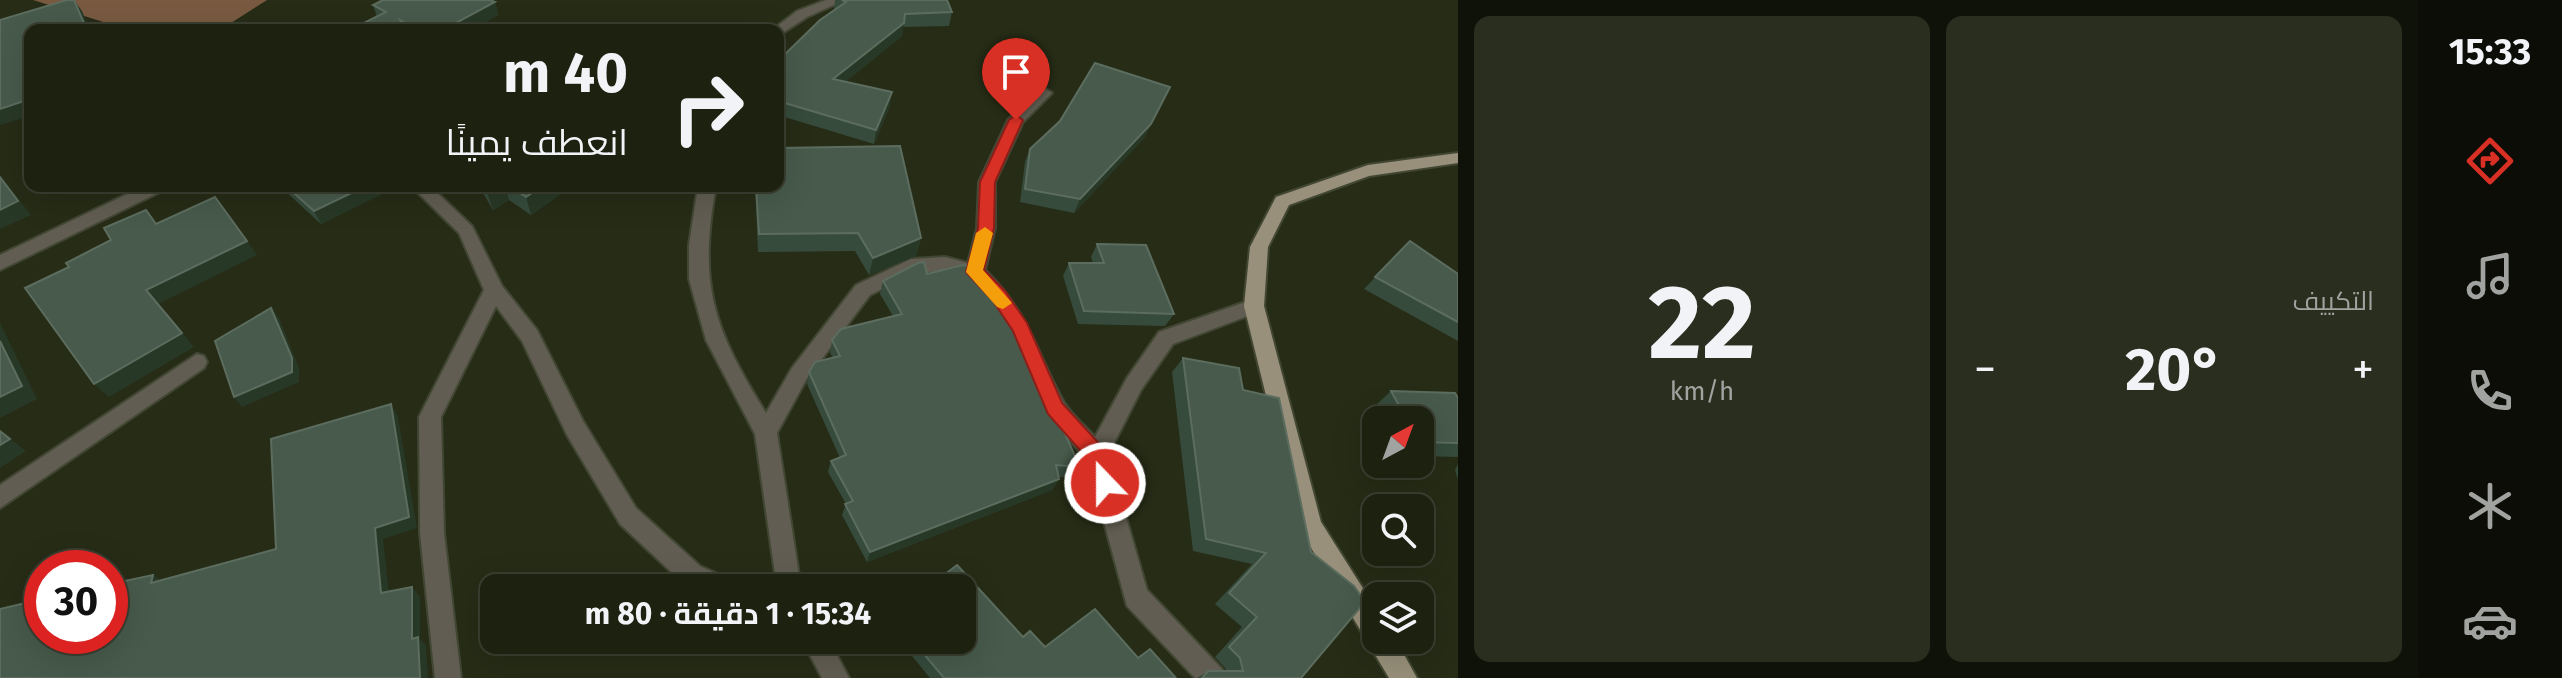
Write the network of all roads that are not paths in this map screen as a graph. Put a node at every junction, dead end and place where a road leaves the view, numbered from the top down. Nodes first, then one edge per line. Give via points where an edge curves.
1 (838, 0) edge
2 (784, 28) edge
3 (1044, 93) dead end
4 (1458, 158) edge
5 (146, 192) edge
6 (426, 192) edge
7 (706, 192) edge
8 (0, 263) edge
9 (975, 272) junction
10 (494, 290) junction
11 (1254, 306) junction
12 (197, 362) dead end
13 (766, 432) junction
14 (1097, 455) junction
15 (0, 498) edge
16 (691, 574) edge
17 (787, 574) edge
18 (1362, 610) edge
19 (823, 654) edge
20 (1389, 654) edge
21 (448, 678) edge
22 (836, 678) edge
23 (1213, 678) edge
24 (1404, 678) edge

1 - 2 street
3 - 9 street via 1016,120 987,182 986,228
4 - 11 main road via 1413,161 1339,177 1282,201 1259,247
5 - 8 street
6 - 10 street via 466,230
7 - 13 street via 697,277 722,359
9 - 13 street via 945,264 911,266 863,290 799,374
9 - 14 street via 1020,328 1055,408
10 - 16 street via 530,336 575,428 628,516
10 - 21 street via 430,417 432,533
11 - 14 street via 1166,338 1134,384
11 - 18 main road via 1310,526
12 - 15 street
13 - 17 street
14 - 23 street via 1136,597
19 - 22 street
20 - 24 main road

